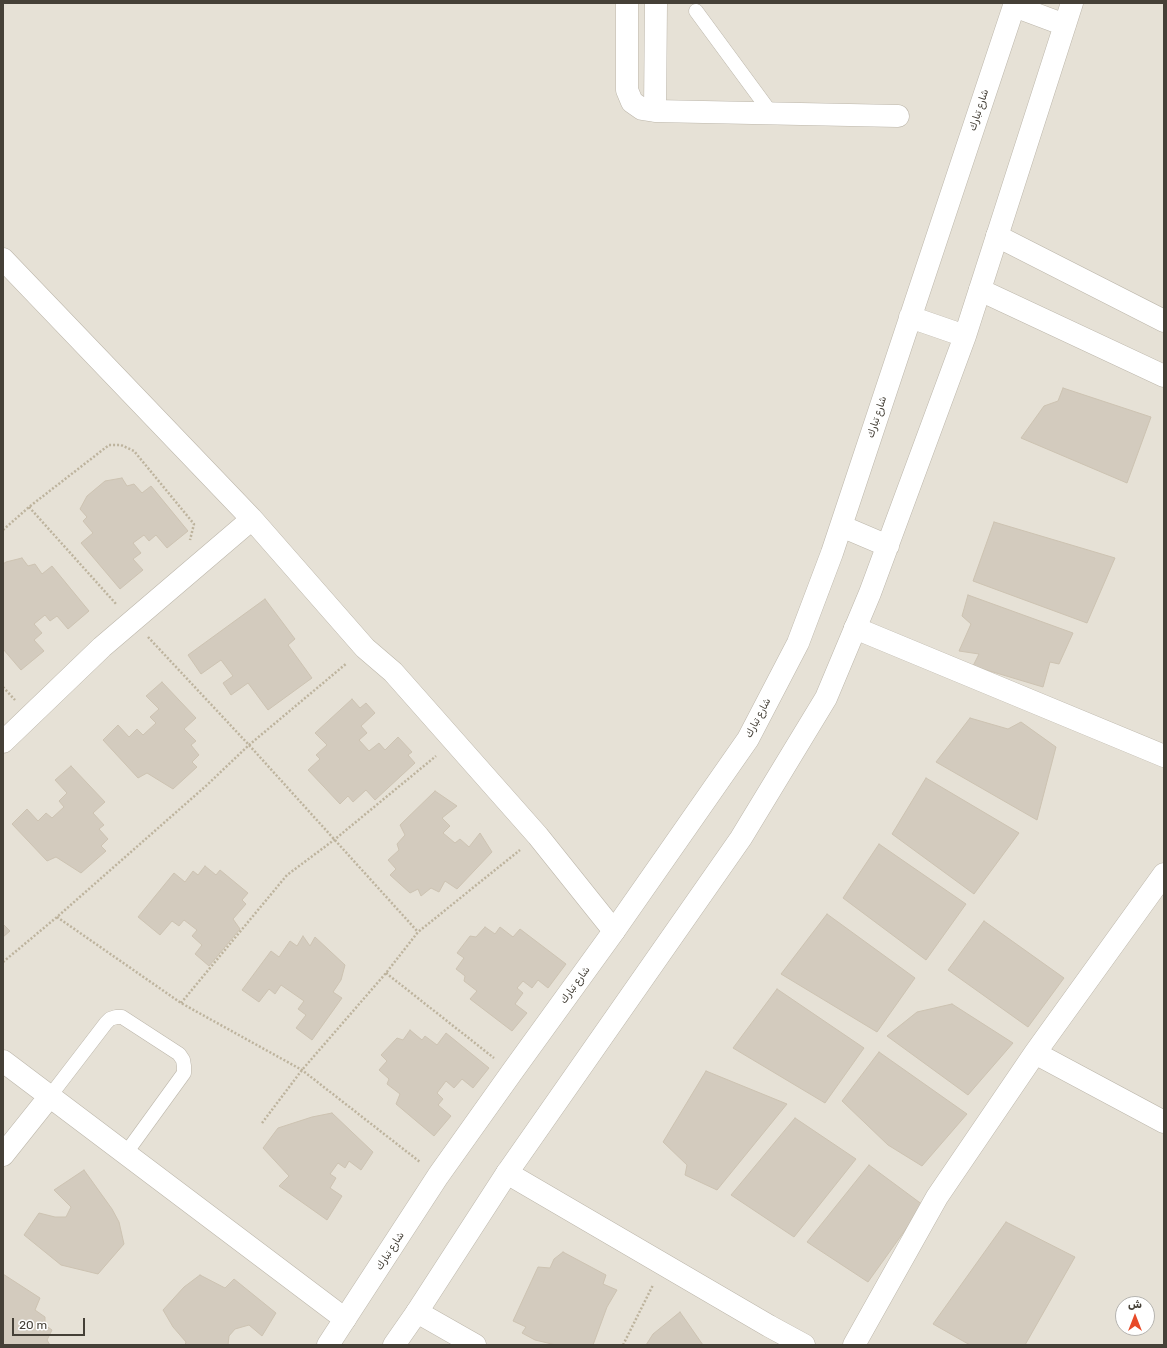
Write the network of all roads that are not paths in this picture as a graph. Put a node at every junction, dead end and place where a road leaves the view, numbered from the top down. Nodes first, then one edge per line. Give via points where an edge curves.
1 (627, 3) edge
2 (656, 3) edge
3 (1072, 3) edge
4 (1015, 5) edge
5 (696, 11) dead end
6 (1065, 25) junction
7 (655, 111) junction
8 (771, 113) junction
9 (898, 116) dead end
10 (997, 236) junction
11 (3, 259) edge
12 (980, 290) junction
13 (910, 317) junction
14 (1164, 321) edge
15 (965, 336) junction
16 (1164, 376) edge
17 (252, 519) junction
18 (841, 526) junction
19 (888, 546) junction
20 (855, 628) junction
21 (3, 742) edge
22 (1164, 756) edge
23 (1164, 874) edge
24 (614, 931) junction
25 (1035, 1053) junction
26 (3, 1061) edge
27 (50, 1096) junction
28 (1164, 1122) edge
29 (126, 1153) junction
30 (3, 1155) edge
31 (507, 1173) junction
32 (417, 1312) junction
33 (345, 1320) junction
34 (328, 1345) edge
35 (394, 1345) edge
36 (475, 1345) edge
37 (804, 1345) edge
38 (854, 1345) edge

1 - 7 street via 627,90 632,102 642,109
2 - 7 street
3 - 6 street
4 - 6 street
4 - 13 street, شارع تبارك
5 - 8 lane
6 - 10 street
7 - 8 street
8 - 9 street
10 - 12 street
10 - 14 street
11 - 17 street
12 - 15 street
12 - 16 street
13 - 15 street
13 - 18 street, شارع تبارك
15 - 19 street
17 - 21 street via 102,647
17 - 24 street via 365,648 393,672 538,836
18 - 19 street
18 - 24 street, شارع تبارك via 798,643 748,739
19 - 20 street
20 - 22 street
20 - 31 street via 826,698 741,838
23 - 25 street
24 - 33 street, شارع تبارك via 438,1176
25 - 28 street
25 - 38 street via 937,1197
26 - 27 street
27 - 29 street
27 - 29 lane via 106,1023 116,1017 122,1016 179,1054 183,1060 184,1073
27 - 30 street
29 - 33 street
31 - 32 street
31 - 37 street
32 - 35 street
32 - 36 street
33 - 34 street, شارع تبارك

